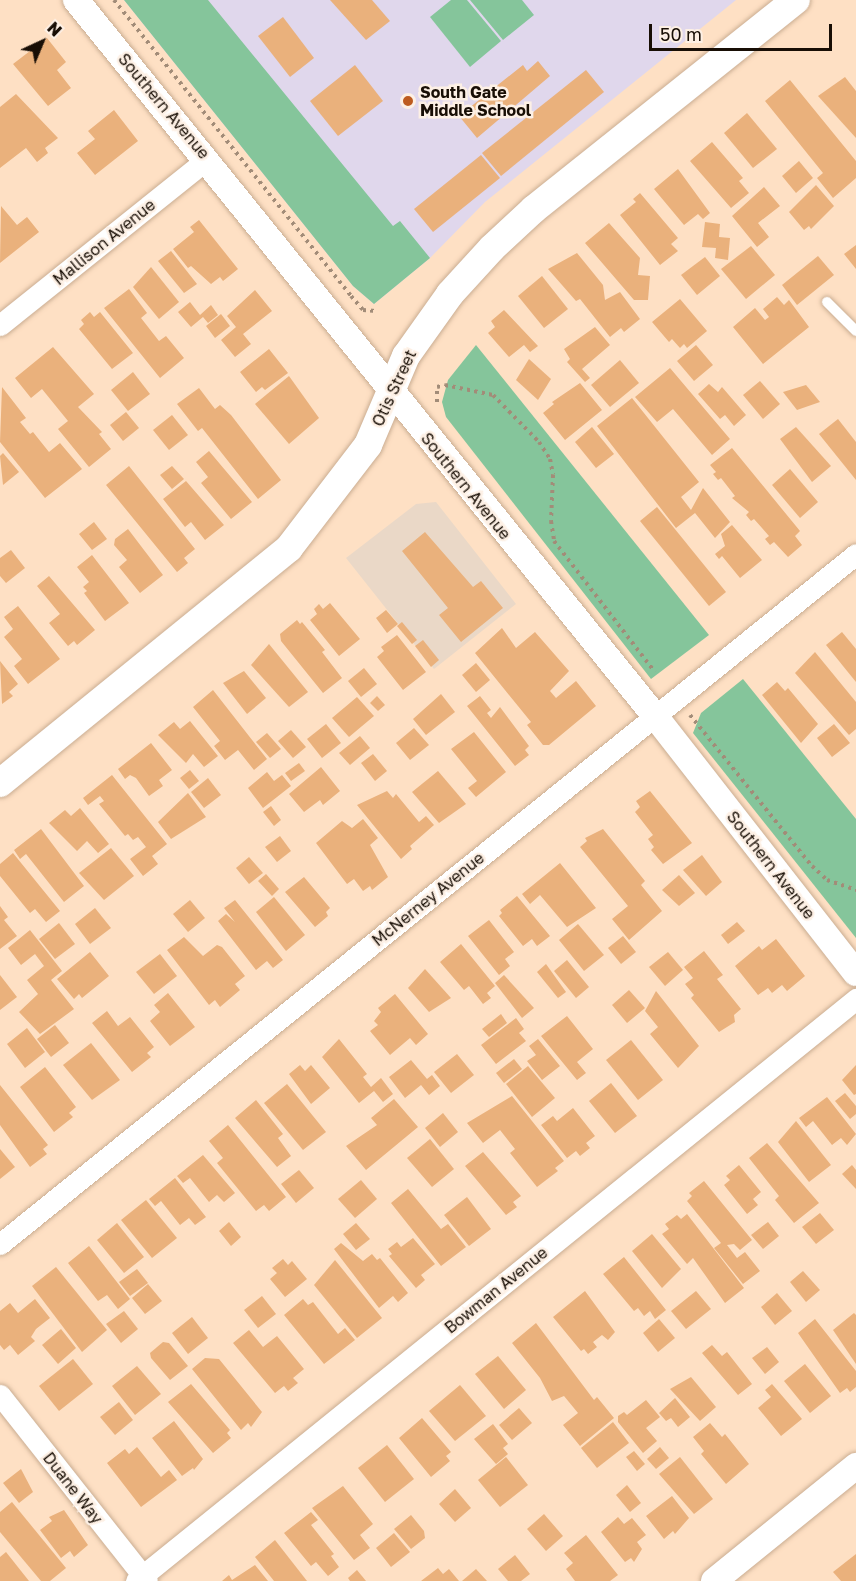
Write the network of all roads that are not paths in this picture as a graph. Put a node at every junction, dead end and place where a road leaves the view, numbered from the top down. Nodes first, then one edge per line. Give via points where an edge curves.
1 (76, 0) edge
2 (796, 0) edge
3 (207, 159) junction
4 (828, 302) dead end
5 (0, 324) edge
6 (856, 331) edge
7 (391, 392) junction
8 (856, 554) edge
9 (655, 716) junction
10 (0, 783) edge
11 (856, 973) edge
12 (856, 999) edge
13 (0, 1244) edge
14 (0, 1395) edge
15 (856, 1466) edge
16 (142, 1579) edge
17 (714, 1581) edge

1 - 3 street, Southern Avenue
2 - 7 main road, Otis Street via 534,208 492,248 450,294 412,347
3 - 5 street, Mallison Avenue
3 - 7 street, Southern Avenue
4 - 6 lane
7 - 9 street, Southern Avenue
7 - 10 main road, Otis Street via 368,445 322,510 289,548
8 - 9 street, McNerney Avenue
9 - 11 street, Southern Avenue
9 - 13 street, McNerney Avenue
12 - 16 street, Bowman Avenue
14 - 16 street, Duane Way
15 - 17 street

